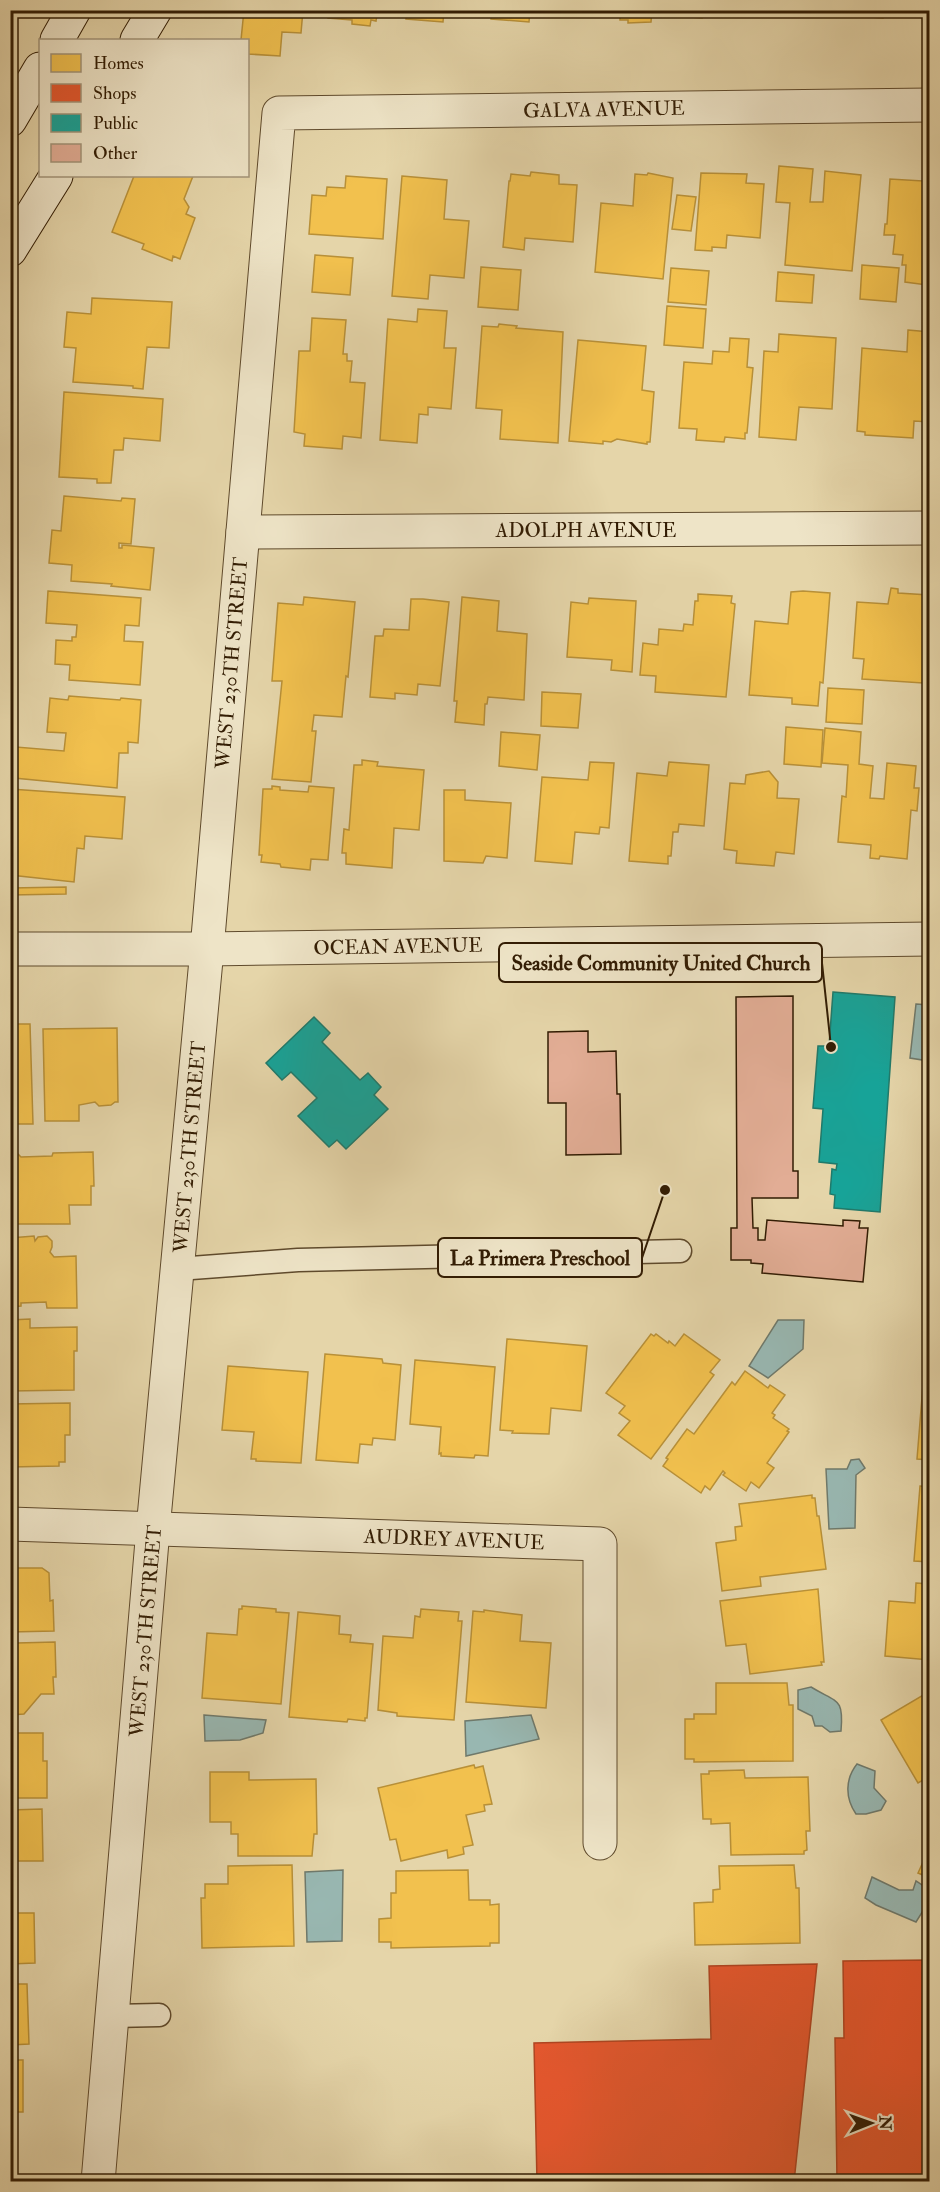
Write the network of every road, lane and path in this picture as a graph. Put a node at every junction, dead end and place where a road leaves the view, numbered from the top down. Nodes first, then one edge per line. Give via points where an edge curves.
1 (74, 10) edge
2 (155, 10) edge
3 (58, 39) edge
4 (138, 39) edge
5 (39, 71) edge
6 (930, 105) edge
7 (279, 113) joint
8 (10, 120) edge
9 (55, 177) edge
10 (10, 250) edge
11 (930, 528) edge
12 (243, 532) junction
13 (930, 939) edge
14 (10, 949) edge
15 (207, 949) junction
16 (680, 1251) dead end
17 (178, 1269) junction
18 (10, 1524) edge
19 (153, 1529) junction
20 (600, 1843) dead end
21 (159, 2015) dead end
22 (113, 2016) junction
23 (98, 2181) edge

1 - 3 street
2 - 4 street
5 - 8 street
6 - 7 street, GALVA AVENUE
7 - 12 street, WEST 230TH STREET
9 - 10 street
11 - 12 street, ADOLPH AVENUE
12 - 15 street, WEST 230TH STREET
13 - 15 street, OCEAN AVENUE
14 - 15 street, OCEAN AVENUE
15 - 17 street, WEST 230TH STREET
16 - 17 lane via 298,1260
17 - 19 street, WEST 230TH STREET
18 - 19 street, AUDREY AVENUE
19 - 20 street, AUDREY AVENUE via 600,1544
19 - 22 street, WEST 230TH STREET
21 - 22 lane
22 - 23 street, WEST 230TH STREET

